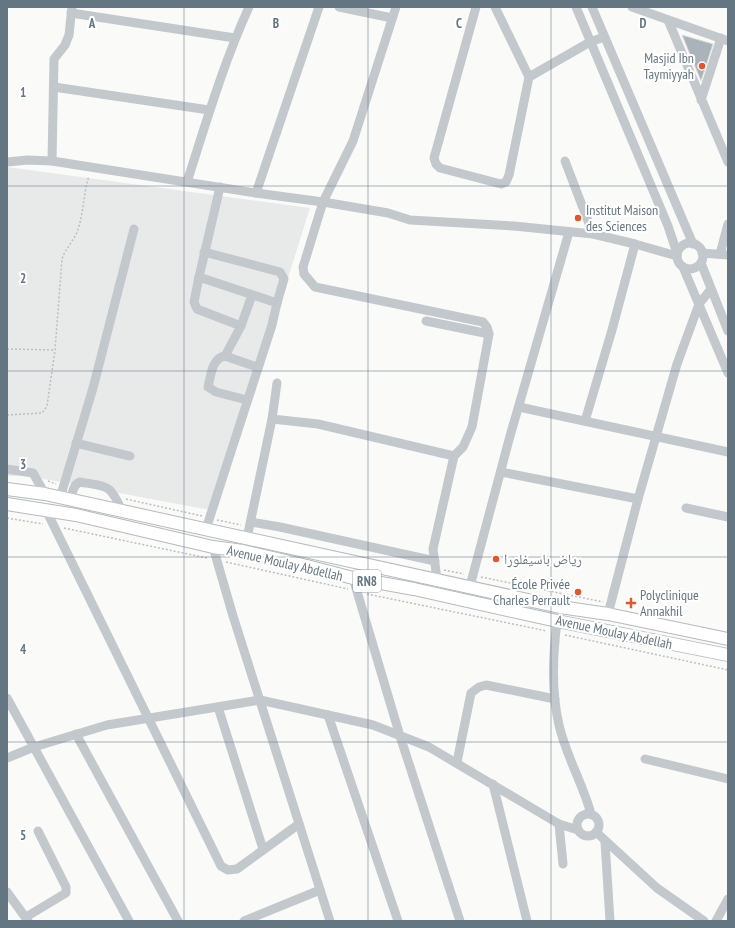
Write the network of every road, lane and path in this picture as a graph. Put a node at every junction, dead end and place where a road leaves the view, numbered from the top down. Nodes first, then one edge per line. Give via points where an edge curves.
1 (249, 7) edge
2 (319, 7) edge
3 (339, 7) edge
4 (396, 7) edge
5 (476, 7) edge
6 (495, 7) edge
7 (576, 7) edge
8 (632, 7) edge
9 (595, 8) edge
10 (71, 10) edge
11 (392, 18) junction
12 (668, 20) junction
13 (604, 37) junction
14 (235, 38) junction
15 (725, 39) edge
16 (590, 42) junction
17 (529, 78) junction
18 (54, 87) junction
19 (701, 100) junction
20 (209, 110) junction
21 (52, 161) junction
22 (565, 161) dead end
23 (7, 162) edge
24 (728, 162) edge
25 (92, 167) junction
26 (187, 182) junction
27 (220, 187) junction
28 (256, 194) junction
29 (323, 202) junction
30 (728, 224) edge
31 (134, 229) dead end
32 (569, 232) junction
33 (593, 234) junction
34 (635, 244) junction
35 (693, 244) junction
36 (204, 252) junction
37 (702, 253) junction
38 (724, 254) edge
39 (677, 255) junction
40 (701, 263) junction
41 (683, 267) junction
42 (199, 277) junction
43 (711, 289) junction
44 (252, 295) junction
45 (277, 303) junction
46 (699, 304) junction
47 (426, 321) dead end
48 (241, 326) junction
49 (728, 331) edge
50 (489, 334) junction
51 (7, 349) edge
52 (55, 350) junction
53 (225, 356) junction
54 (257, 367) junction
55 (728, 373) edge
56 (277, 383) dead end
57 (247, 400) junction
58 (519, 407) junction
59 (7, 415) edge
60 (272, 419) junction
61 (585, 421) junction
62 (656, 436) junction
63 (76, 443) junction
64 (728, 452) edge
65 (130, 456) dead end
66 (454, 456) junction
67 (7, 469) edge
68 (501, 472) junction
69 (7, 489) edge
70 (45, 494) junction
71 (65, 499) junction
72 (638, 499) junction
73 (7, 504) edge
74 (686, 508) dead end
75 (46, 510) junction
76 (122, 511) junction
77 (728, 517) edge
78 (7, 518) edge
79 (250, 522) junction
80 (54, 525) junction
81 (206, 529) junction
82 (247, 538) junction
83 (213, 547) junction
84 (216, 560) junction
85 (435, 561) junction
86 (353, 578) junction
87 (437, 579) junction
88 (470, 586) junction
89 (357, 592) junction
90 (608, 614) junction
91 (557, 621) junction
92 (556, 633) junction
93 (728, 639) edge
94 (728, 655) edge
95 (728, 670) edge
96 (7, 698) edge
97 (555, 699) junction
98 (260, 700) junction
99 (218, 707) junction
100 (328, 715) junction
101 (148, 717) junction
102 (76, 734) junction
103 (400, 736) junction
104 (34, 747) junction
105 (7, 758) edge
106 (645, 760) dead end
107 (457, 762) junction
108 (728, 779) edge
109 (493, 784) junction
110 (591, 814) junction
111 (299, 824) junction
112 (559, 824) junction
113 (578, 830) junction
114 (38, 831) dead end
115 (596, 832) junction
116 (605, 842) junction
117 (264, 849) junction
118 (563, 864) dead end
119 (320, 890) junction
120 (7, 892) edge
121 (728, 899) edge
122 (27, 919) edge
123 (129, 921) edge
124 (178, 921) edge
125 (244, 921) edge
126 (330, 921) edge
127 (398, 921) edge
128 (460, 921) edge
129 (527, 921) edge
130 (610, 921) edge
131 (704, 921) edge
132 (716, 921) edge

1 - 14 street
2 - 28 street
3 - 11 street
4 - 11 street
5 - 17 street via 434,158 436,164 440,168 501,184 506,182
6 - 17 street
7 - 16 street
8 - 12 street
9 - 13 street
10 - 14 street
10 - 18 street via 69,35 65,45 54,58
11 - 29 street via 353,141
12 - 15 street
12 - 19 street
13 - 16 street
13 - 35 street
14 - 20 street
15 - 19 street
16 - 17 street
16 - 39 street via 668,226
18 - 20 street
18 - 21 street
19 - 24 street
20 - 26 street
21 - 23 street
21 - 25 street
22 - 33 street
25 - 26 street
25 - 52 path via 78,230 62,259
26 - 27 street
27 - 28 street
27 - 36 street
28 - 29 street
29 - 32 street via 388,213 422,222 514,226
29 - 50 street via 303,267 309,282 315,286 483,322
30 - 38 street
31 - 63 street via 93,388
32 - 33 street
32 - 58 street
33 - 34 street
34 - 39 street
34 - 61 street
35 - 37 street via 699,247
35 - 39 street via 683,245
36 - 42 street
36 - 45 street via 280,272 284,279
37 - 38 street
37 - 40 street
39 - 41 street
40 - 41 street via 693,269
40 - 43 street
41 - 46 street
42 - 44 street
42 - 48 street via 194,302 198,310
43 - 46 street
43 - 49 street
44 - 45 street
44 - 48 street
45 - 54 street
46 - 55 street
46 - 62 street via 676,364
47 - 50 street
48 - 53 street
50 - 66 street via 472,427 463,447
51 - 52 path
52 - 59 path via 47,406 42,413
53 - 54 street
53 - 57 street via 219,357 215,363 208,386 216,392
54 - 57 street
56 - 60 street
57 - 81 street
58 - 61 street
58 - 68 street
60 - 66 street via 318,424
60 - 79 street
61 - 62 street
62 - 64 street
62 - 72 street
63 - 65 street
63 - 71 street
66 - 85 street via 433,549
67 - 70 street via 33,473
68 - 72 street
68 - 88 street
69 - 70 main road, Avenue Moulay Abdellah / RN8
70 - 71 main road, Avenue Moulay Abdellah / RN8
71 - 76 main road, Avenue Moulay Abdellah / RN8
71 - 76 street via 80,482 108,487 114,493
72 - 90 street
73 - 75 main road, Avenue Moulay Abdellah / RN8
74 - 77 street
75 - 80 street
75 - 83 main road, Avenue Moulay Abdellah / RN8
76 - 81 main road, Avenue Moulay Abdellah / RN8
78 - 80 path
79 - 82 street
79 - 85 street
80 - 84 path
80 - 101 street
81 - 82 main road, Avenue Moulay Abdellah / RN8
82 - 87 main road, Avenue Moulay Abdellah / RN8
83 - 84 street
83 - 86 main road, Avenue Moulay Abdellah / RN8 via 242,551
84 - 89 path
84 - 98 street
85 - 87 street
86 - 89 street
86 - 91 main road, Avenue Moulay Abdellah / RN8
87 - 88 main road, Avenue Moulay Abdellah / RN8
88 - 90 main road, Avenue Moulay Abdellah / RN8
89 - 92 path
89 - 103 street
90 - 93 main road, Avenue Moulay Abdellah / RN8
91 - 92 street
91 - 94 main road, Avenue Moulay Abdellah / RN8
92 - 95 path
92 - 97 street via 553,651
96 - 104 street
97 - 107 street via 486,685 479,687 471,693
97 - 110 street via 559,726
98 - 99 street
98 - 100 street
98 - 111 street
99 - 101 street
99 - 117 street
100 - 103 street via 373,725
100 - 127 street
101 - 102 street
101 - 117 street via 221,866 228,870 237,869
102 - 104 street
102 - 124 street
103 - 107 street via 429,747
103 - 128 street
104 - 105 street
104 - 123 street
106 - 108 street
107 - 109 street
109 - 112 street
109 - 129 street
110 - 113 street via 579,817
110 - 115 street via 598,820
111 - 117 street
111 - 119 street
112 - 113 street
112 - 118 street
113 - 115 street via 588,836
114 - 122 street via 66,887 66,893
115 - 116 street
116 - 130 street
116 - 131 street via 657,888
119 - 125 street
119 - 126 street
120 - 122 street
121 - 132 street

